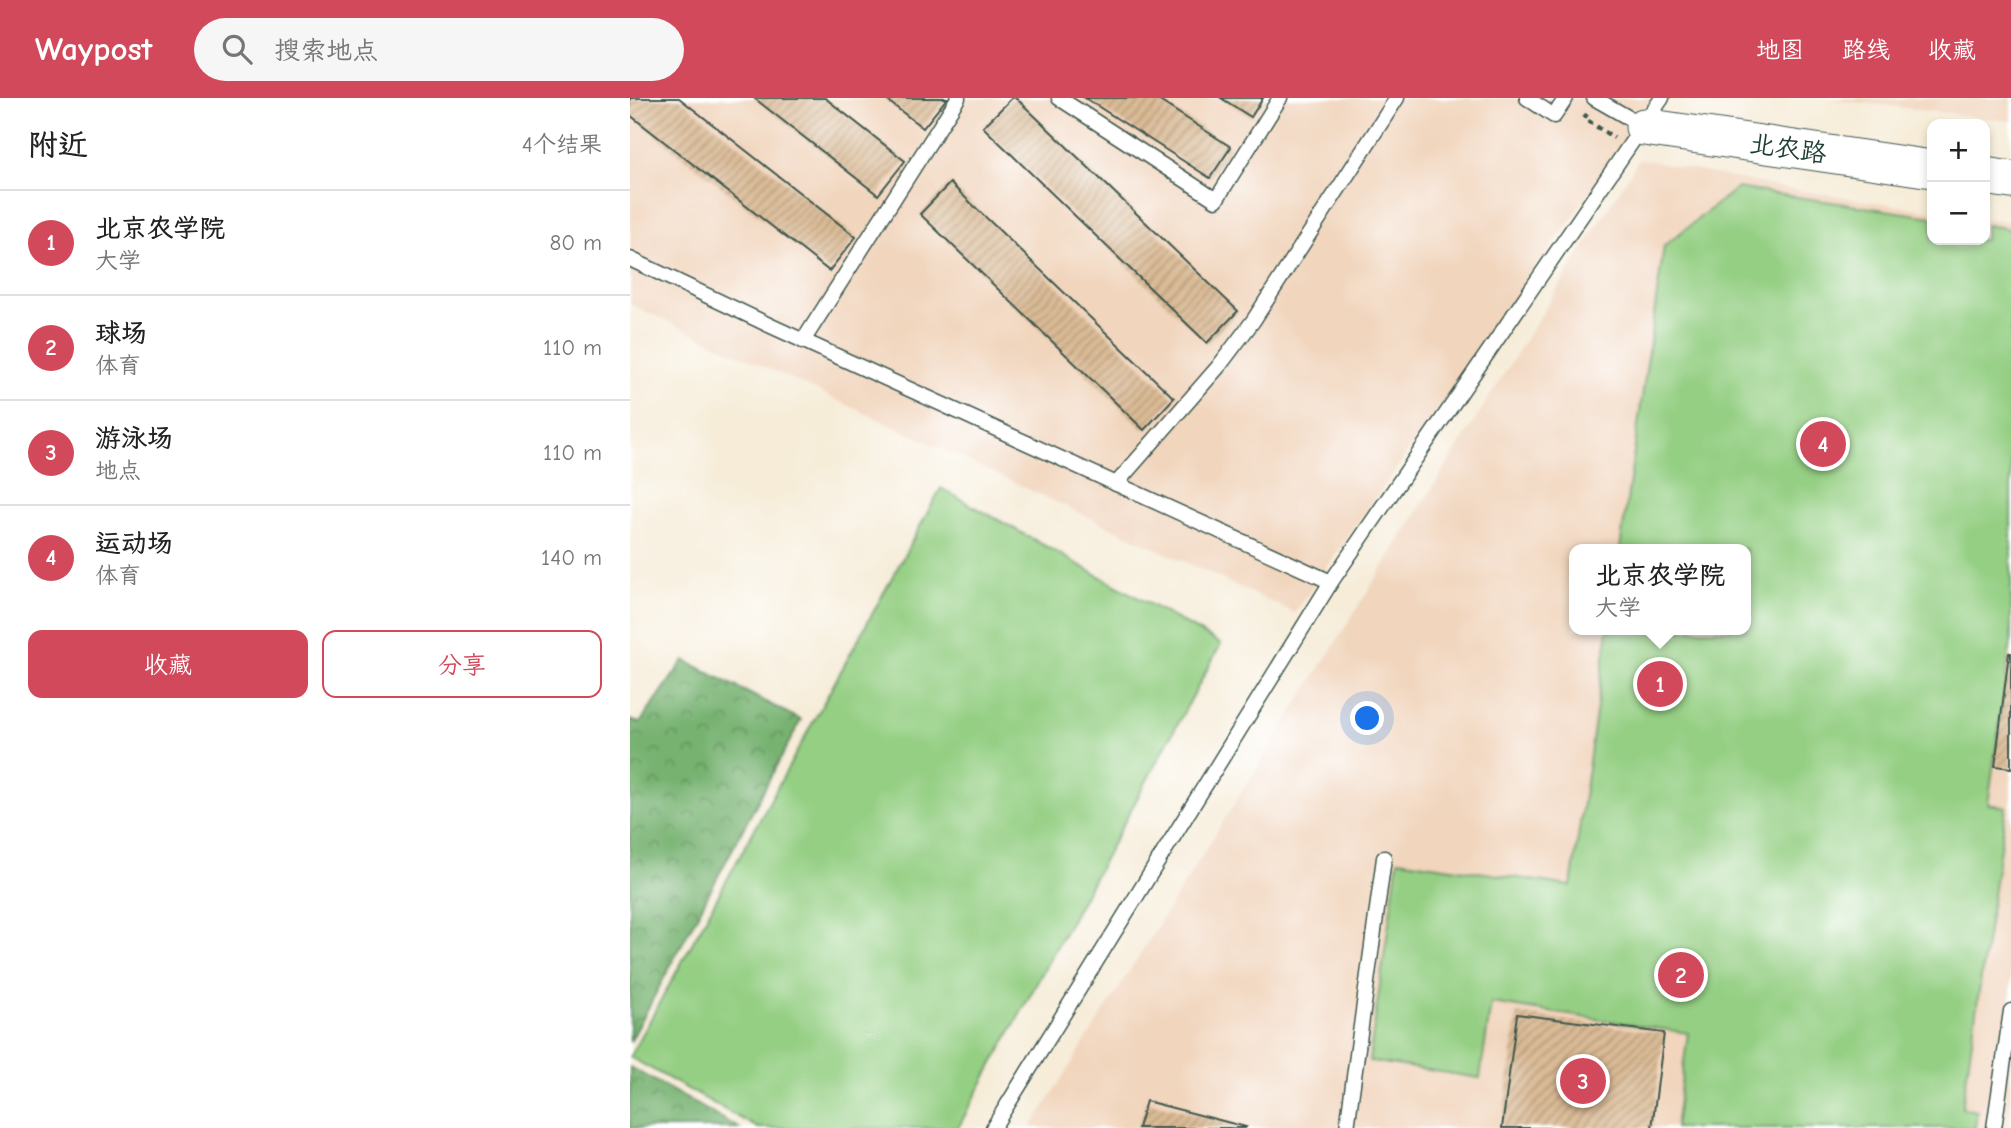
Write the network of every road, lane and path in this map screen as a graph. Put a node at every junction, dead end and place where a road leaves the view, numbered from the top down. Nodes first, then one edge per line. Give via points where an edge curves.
1 (958, 98) edge
2 (1059, 98) edge
3 (1280, 98) edge
4 (1397, 98) edge
5 (1528, 98) edge
6 (1566, 98) edge
7 (1594, 98) edge
8 (1653, 112) edge
9 (1927, 168) edge
10 (1990, 177) edge
11 (2011, 180) edge
12 (630, 259) edge
13 (803, 341) junction
14 (1116, 484) junction
15 (1331, 582) junction
16 (1384, 858) dead end
17 (2011, 1012) edge
18 (993, 1128) edge
19 (1348, 1128) edge
20 (1994, 1128) edge

1 - 13 lane
2 - 3 lane via 1216,200
4 - 14 lane via 1253,321
5 - 6 lane via 1554,116
7 - 8 lane
8 - 9 street, 北农路
8 - 15 lane
10 - 11 street
12 - 13 lane
13 - 14 lane
14 - 15 lane
15 - 18 lane
16 - 19 lane
17 - 20 lane

